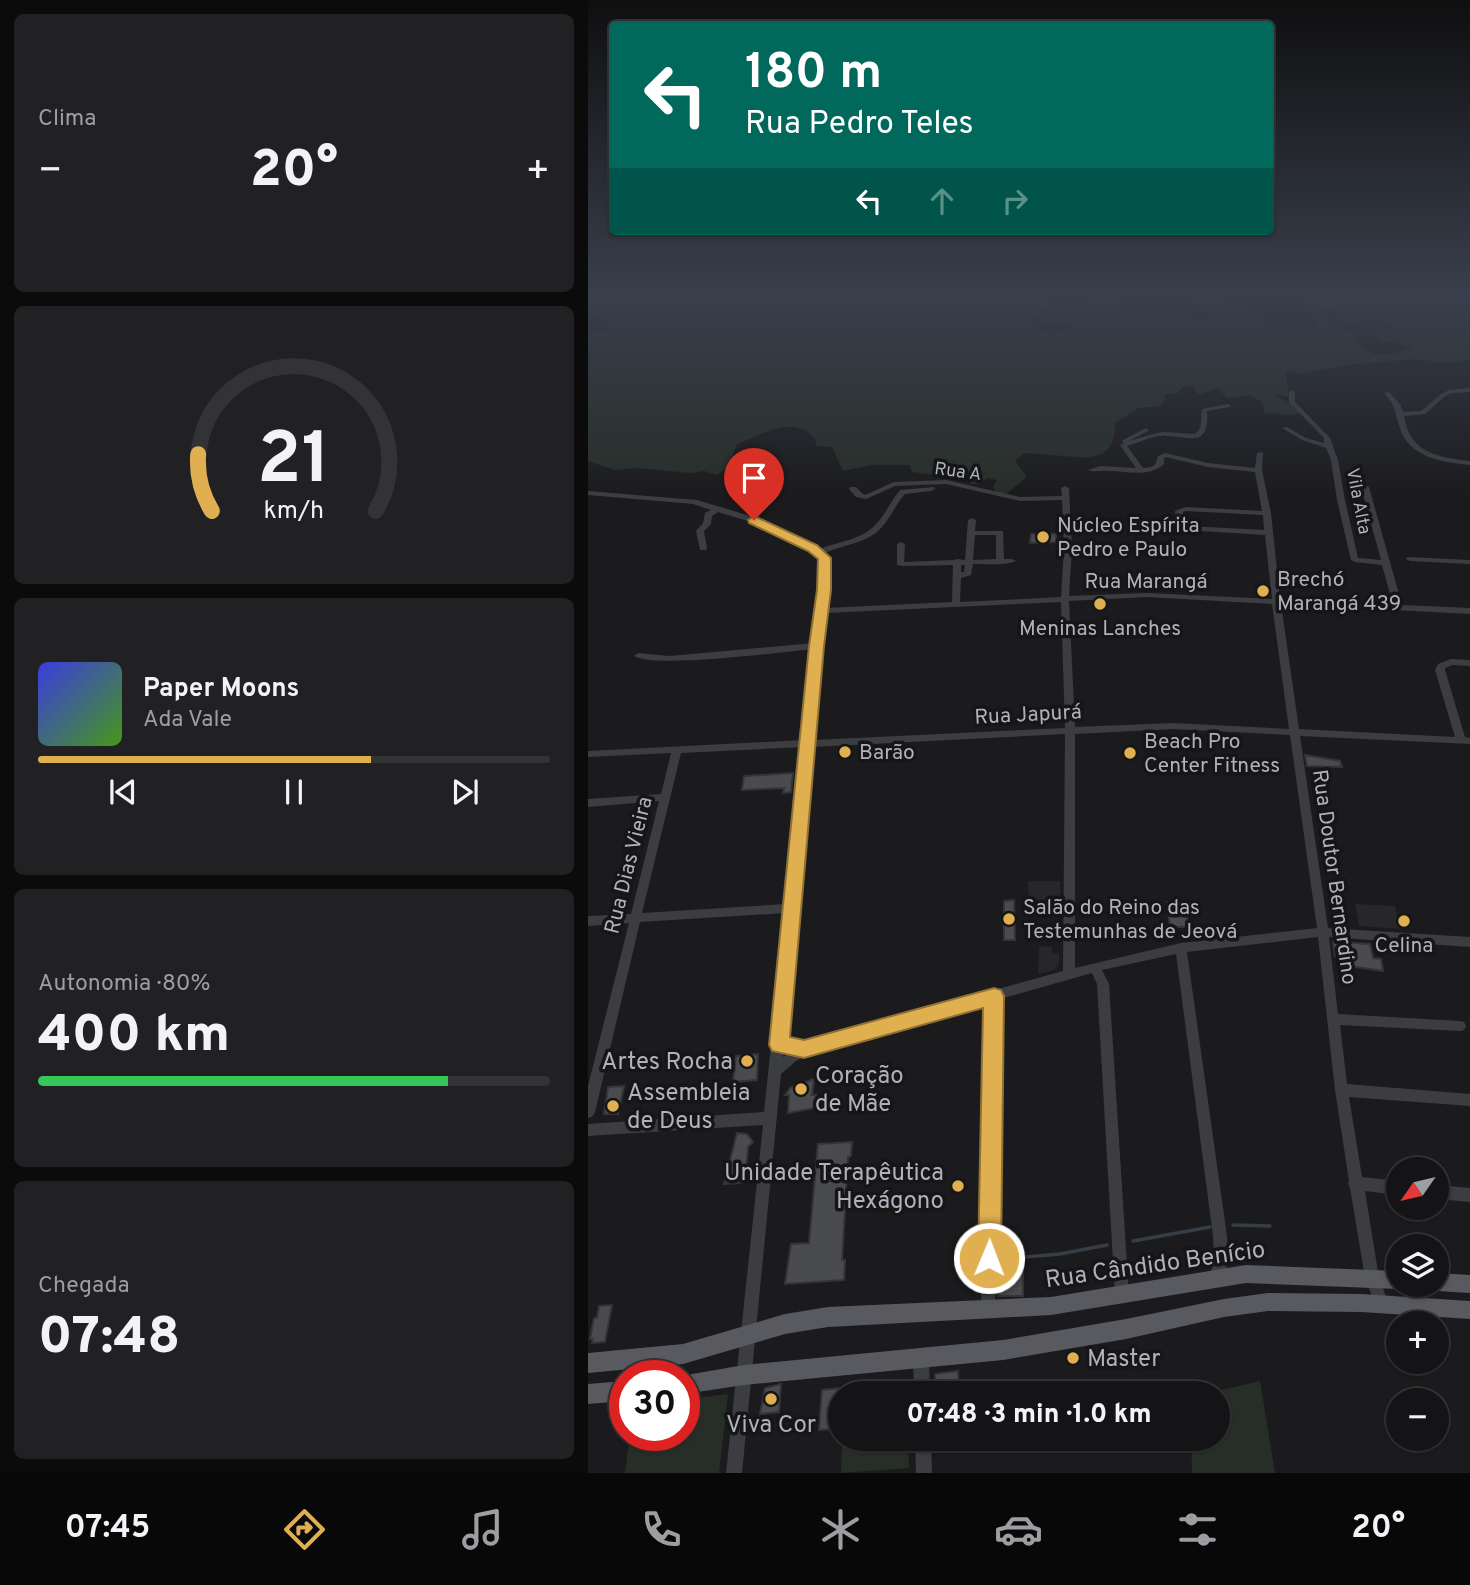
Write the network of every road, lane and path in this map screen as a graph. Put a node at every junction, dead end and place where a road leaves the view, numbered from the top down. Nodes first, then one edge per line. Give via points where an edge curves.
1 (1470, 390) edge
2 (1292, 392) dead end
3 (1387, 393) dead end
4 (1228, 406) dead end
5 (1400, 414) junction
6 (1285, 428) dead end
7 (1146, 430) dead end
8 (1123, 445) junction
9 (1328, 446) junction
10 (1261, 453) dead end
11 (1470, 463) edge
12 (1092, 470) dead end
13 (1258, 470) junction
14 (1142, 471) junction
15 (967, 487) junction
16 (1365, 487) dead end
17 (1065, 488) dead end
18 (853, 489) dead end
19 (588, 493) edge
20 (1065, 498) junction
21 (717, 509) junction
22 (1267, 513) junction
23 (972, 520) dead end
24 (972, 533) junction
25 (1269, 533) junction
26 (901, 544) dead end
27 (703, 548) dead end
28 (820, 552) junction
29 (1410, 559) dead end
30 (957, 561) junction
31 (969, 561) junction
32 (1012, 561) dead end
33 (1000, 562) junction
34 (1470, 562) edge
35 (1385, 563) junction
36 (957, 576) junction
37 (1065, 599) junction
38 (1276, 601) junction
39 (956, 603) junction
40 (1398, 607) junction
41 (822, 611) junction
42 (1470, 611) edge
43 (816, 646) junction
44 (638, 656) dead end
45 (1470, 663) edge
46 (1070, 732) junction
47 (1295, 733) junction
48 (1465, 741) edge
49 (808, 743) junction
50 (677, 749) junction
51 (588, 754) edge
52 (665, 797) junction
53 (588, 803) edge
54 (792, 908) junction
55 (635, 918) junction
56 (588, 921) edge
57 (1323, 932) junction
58 (1470, 942) edge
59 (1181, 948) junction
60 (1095, 967) junction
61 (1069, 975) junction
62 (994, 996) junction
63 (1334, 1019) junction
64 (1460, 1027) dead end
65 (779, 1045) junction
66 (804, 1049) junction
67 (776, 1070) junction
68 (1341, 1090) junction
69 (1470, 1100) edge
70 (588, 1112) edge
71 (771, 1118) junction
72 (588, 1130) edge
73 (1355, 1183) junction
74 (1386, 1187) edge
75 (1449, 1193) edge
76 (1470, 1195) edge
77 (1217, 1278) junction
78 (1372, 1278) junction
79 (1386, 1279) edge
80 (1449, 1283) edge
81 (1470, 1284) edge
82 (1122, 1296) junction
83 (1382, 1304) junction
84 (988, 1309) junction
85 (1470, 1310) edge
86 (749, 1335) junction
87 (921, 1360) junction
88 (588, 1363) edge
89 (744, 1375) junction
90 (922, 1381) edge
91 (700, 1382) edge
92 (609, 1392) edge
93 (588, 1394) edge
94 (923, 1451) edge
95 (734, 1473) edge
96 (924, 1473) edge

1 - 5 street via 1443,395 1423,413
2 - 9 street via 1292,402 1324,432
3 - 5 street via 1399,404
4 - 8 street via 1204,410 1202,433 1181,438 1157,434
5 - 11 street via 1413,444 1433,455
6 - 9 street
7 - 8 street via 1127,438
8 - 14 street
9 - 35 street, Vila Alta via 1335,460 1335,481 1355,560
10 - 13 street, Rua Doutor Bernardino
12 - 14 street
13 - 14 street via 1165,455 1156,469
13 - 22 street, Rua Doutor Bernardino
15 - 18 street, Rua A via 902,482 866,497
15 - 20 street, Rua A via 1020,499
15 - 28 street via 904,492 877,528
16 - 35 street, Vila Alta
17 - 20 street
19 - 21 street via 685,501
20 - 37 street
21 - 27 street via 700,531
21 - 28 street via 754,520
22 - 25 street, Rua Doutor Bernardino
22 - 25 street via 1185,509 1178,517 1185,528
23 - 24 street
24 - 31 street
24 - 33 street via 1000,533
25 - 38 street, Rua Doutor Bernardino
26 - 30 street via 901,564
28 - 41 street via 825,558
29 - 34 street
30 - 31 street
30 - 36 street
31 - 33 street
31 - 36 street via 968,573
32 - 33 street
35 - 40 street, Vila Alta
36 - 39 street
37 - 38 street, Rua Marangá via 1147,596
37 - 39 street, Rua Marangá
37 - 46 street
38 - 40 street, Rua Marangá
38 - 47 street, Rua Doutor Bernardino
39 - 41 street, Rua Marangá
40 - 42 street, Rua Marangá
41 - 43 street
43 - 44 street via 669,659
43 - 49 street
45 - 48 street via 1451,662 1440,670
46 - 47 street, Rua Japurá via 1181,726
46 - 49 street, Rua Japurá
46 - 61 street
47 - 48 street, Rua Japurá
47 - 57 street, Rua Doutor Bernardino
49 - 50 street, Rua Japurá
49 - 54 street
50 - 51 street, Rua Japurá
50 - 52 street, Rua Dias Vieira
52 - 53 street
52 - 55 street, Rua Dias Vieira
54 - 55 street
54 - 65 street
55 - 56 street
55 - 70 street, Rua Dias Vieira
57 - 58 street
57 - 59 street
57 - 63 street, Rua Doutor Bernardino
59 - 60 street
59 - 77 street via 1220,1236
60 - 61 street
60 - 82 street via 1102,984
61 - 62 street
62 - 66 street
62 - 84 street
63 - 64 street
63 - 68 street, Rua Doutor Bernardino
65 - 66 street
65 - 67 street
66 - 67 street
67 - 71 street
68 - 69 street
68 - 73 street, Rua Doutor Bernardino
71 - 72 street
71 - 86 street
73 - 74 street
73 - 78 street, Rua Doutor Bernardino
75 - 76 street
77 - 78 main road, Rua Cândido Benício via 1283,1274
77 - 82 main road, Rua Cândido Benício
78 - 79 main road, Rua Cândido Benício
78 - 83 street, Rua Doutor Bernardino
80 - 81 main road
82 - 84 main road, Rua Cândido Benício
83 - 85 main road
83 - 87 main road via 1268,1302 1003,1350
84 - 86 main road, Rua Cândido Benício via 828,1317
86 - 88 main road, Rua Cândido Benício via 683,1354
86 - 89 street
87 - 89 main road
87 - 90 street
89 - 91 main road
89 - 95 street
92 - 93 main road
94 - 96 street

